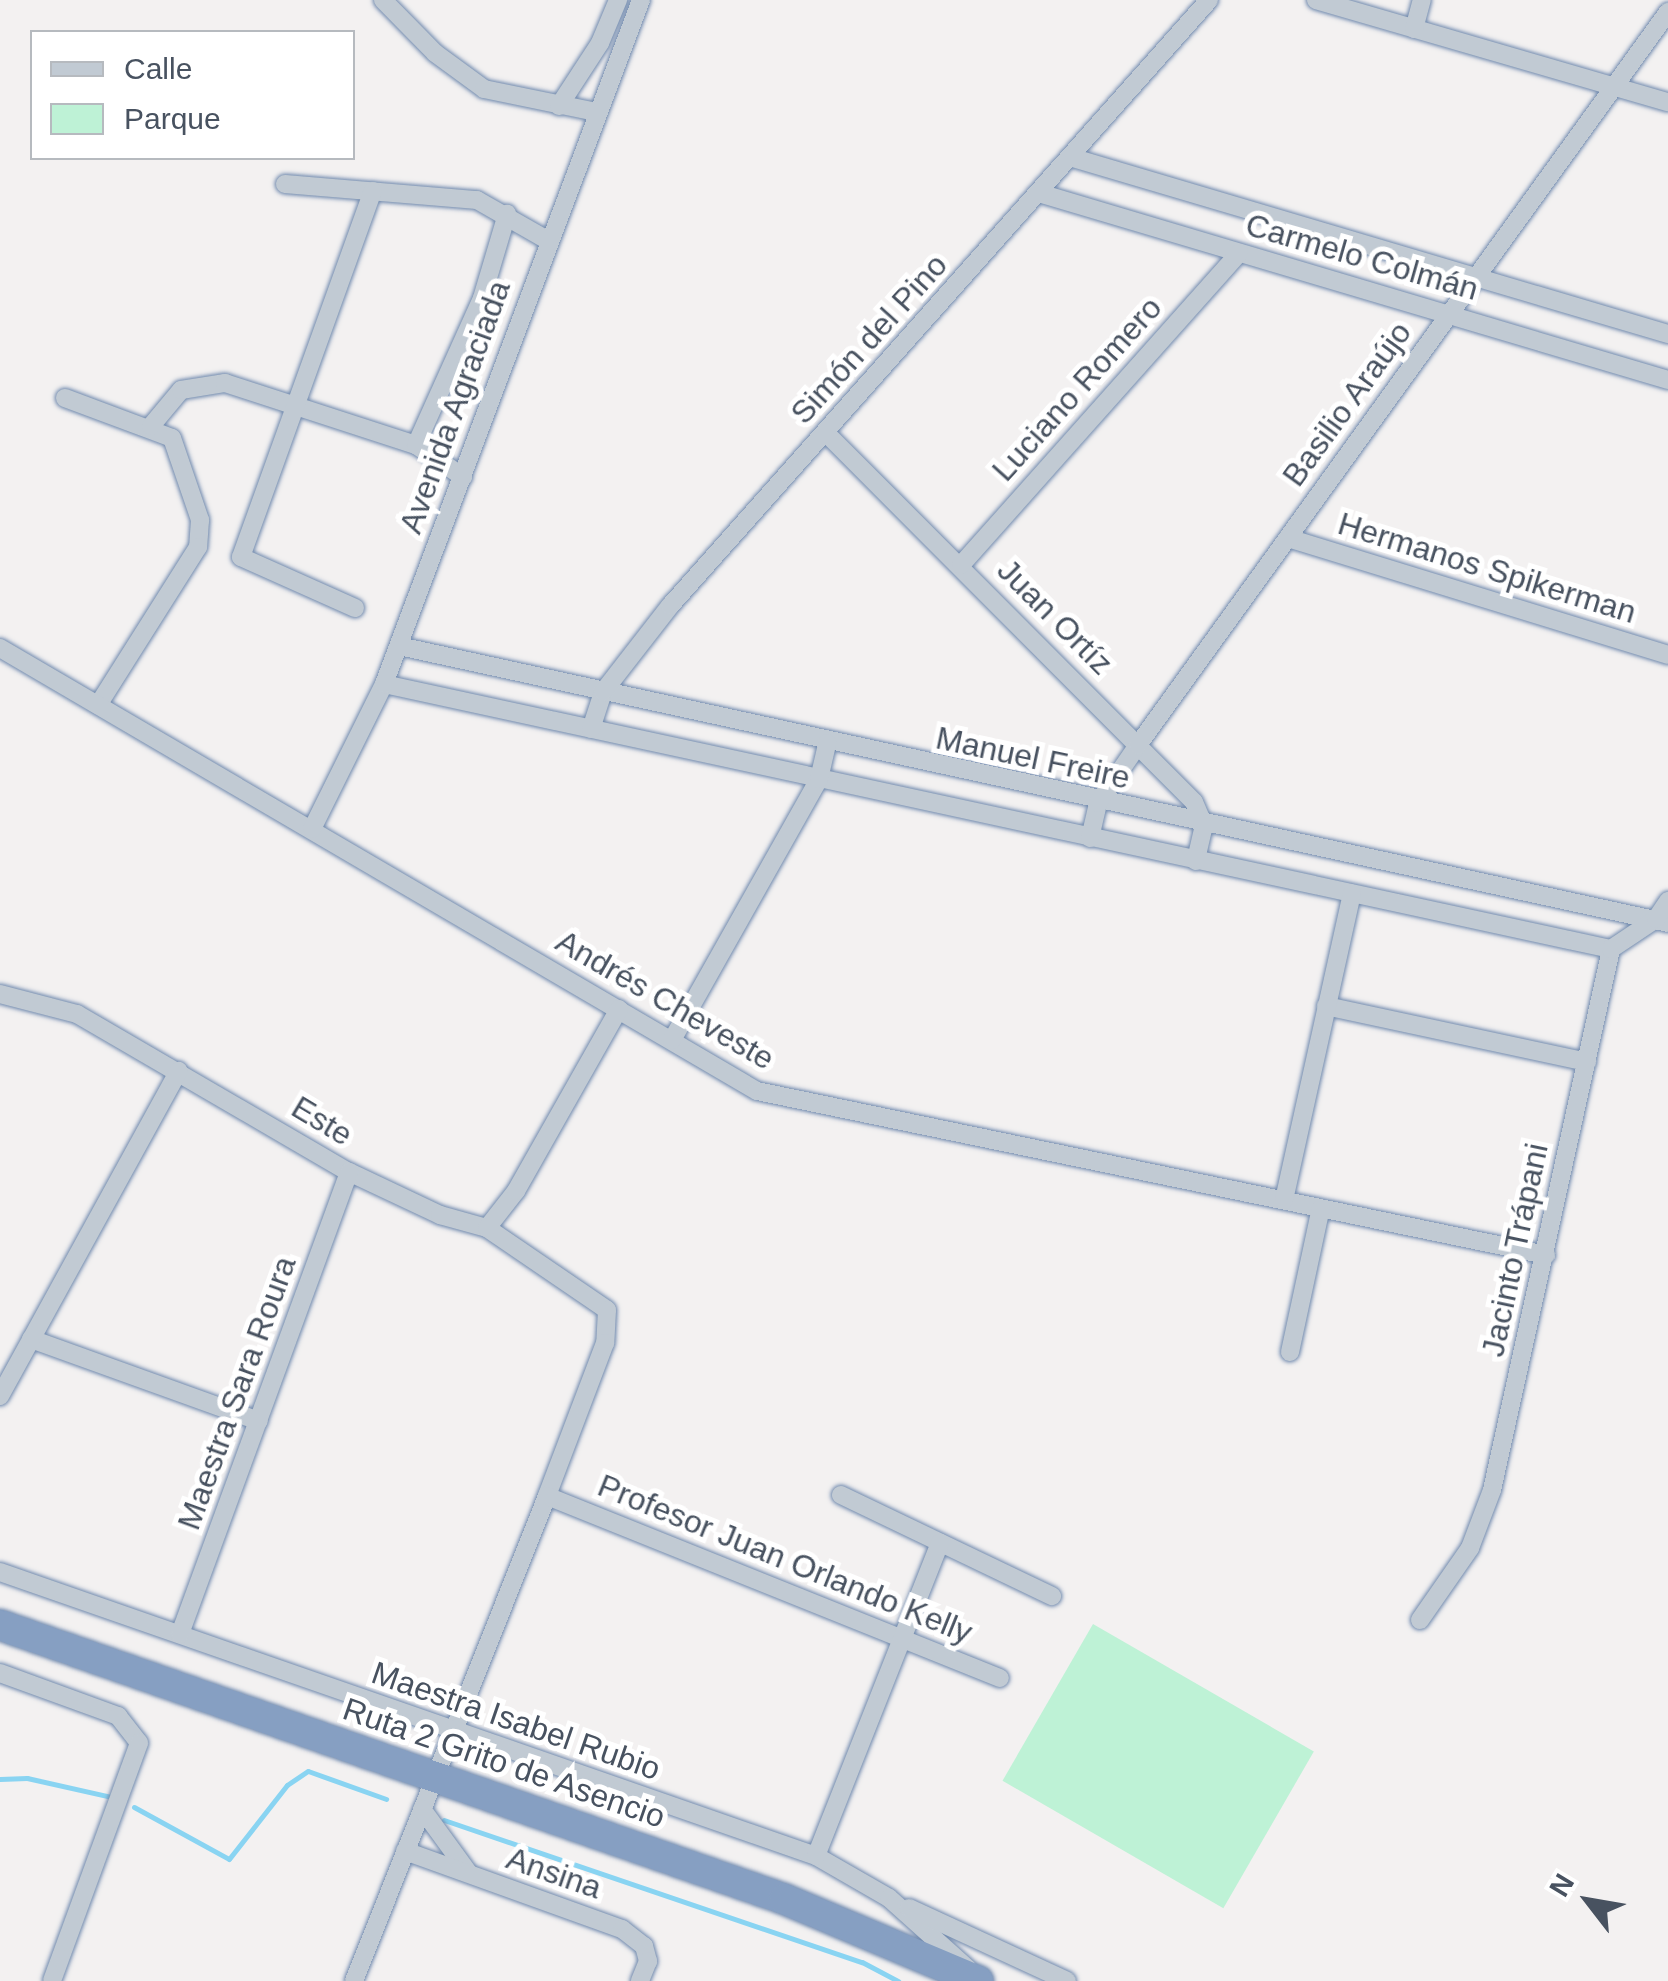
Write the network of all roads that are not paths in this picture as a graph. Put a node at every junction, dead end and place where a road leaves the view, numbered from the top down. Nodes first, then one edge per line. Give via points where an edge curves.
1 (382, 0) edge
2 (618, 0) edge
3 (641, 0) edge
4 (1209, 0) edge
5 (1316, 0) edge
6 (1422, 0) edge
7 (1668, 12) edge
8 (1414, 29) junction
9 (1615, 86) junction
10 (1668, 102) edge
11 (559, 106) junction
12 (596, 112) junction
13 (1070, 157) junction
14 (285, 184) dead end
15 (374, 190) junction
16 (1039, 193) junction
17 (507, 214) junction
18 (546, 240) junction
19 (1239, 253) junction
20 (1477, 277) junction
21 (1450, 313) junction
22 (1668, 334) edge
23 (1668, 380) edge
24 (65, 398) dead end
25 (296, 408) junction
26 (151, 426) junction
27 (826, 432) junction
28 (416, 446) junction
29 (463, 477) junction
30 (1288, 538) junction
31 (960, 564) junction
32 (355, 608) dead end
33 (399, 646) junction
34 (0, 648) edge
35 (1668, 655) edge
36 (384, 684) junction
37 (603, 692) junction
38 (98, 705) junction
39 (591, 729) junction
40 (827, 742) junction
41 (1138, 745) junction
42 (819, 780) junction
43 (1098, 803) junction
44 (1204, 825) junction
45 (312, 829) junction
46 (1090, 838) junction
47 (1196, 861) junction
48 (1352, 893) junction
49 (1668, 901) edge
50 (1662, 921) edge
51 (1612, 950) junction
52 (0, 994) edge
53 (1326, 1006) junction
54 (619, 1009) junction
55 (672, 1040) junction
56 (1587, 1062) junction
57 (178, 1071) junction
58 (349, 1172) junction
59 (1284, 1200) junction
60 (1321, 1208) junction
61 (487, 1228) junction
62 (1546, 1254) junction
63 (31, 1339) junction
64 (1290, 1352) dead end
65 (0, 1396) edge
66 (259, 1421) junction
67 (841, 1494) dead end
68 (548, 1496) junction
69 (940, 1543) junction
70 (0, 1572) edge
71 (1052, 1596) dead end
72 (1420, 1620) dead end
73 (0, 1626) edge
74 (180, 1634) junction
75 (904, 1638) junction
76 (0, 1674) edge
77 (1000, 1678) dead end
78 (455, 1733) junction
79 (436, 1775) junction
80 (422, 1809) junction
81 (405, 1851) junction
82 (816, 1856) junction
83 (472, 1876) junction
84 (896, 1904) junction
85 (52, 1981) edge
86 (354, 1981) edge
87 (640, 1981) edge
88 (979, 1981) edge
89 (1067, 1981) edge

1 - 11 street via 435,53 484,89
2 - 11 street via 600,44
3 - 12 street, Avenida Agraciada
4 - 13 street, Simón del Pino
5 - 8 street
6 - 8 street
7 - 9 street, Basilio Araújo
8 - 9 street
9 - 10 street
9 - 20 street, Basilio Araújo
11 - 12 street
12 - 18 street, Avenida Agraciada
13 - 16 street, Simón del Pino
13 - 20 street, Carmelo Colmán
14 - 15 street
15 - 17 street via 466,197
15 - 25 street
16 - 19 street, Carmelo Colmán
16 - 27 street, Simón del Pino
17 - 18 street
17 - 28 street via 482,298
18 - 29 street, Avenida Agraciada
19 - 21 street, Carmelo Colmán
19 - 31 street, Luciano Romero
20 - 21 street, Basilio Araújo
20 - 22 street, Carmelo Colmán
21 - 23 street, Carmelo Colmán
21 - 30 street, Basilio Araújo
24 - 26 street
25 - 26 street via 202,383 165,403
25 - 28 street
25 - 32 street via 241,556
26 - 38 street via 180,449 200,520 198,547
27 - 31 street, Juan Ortíz
27 - 37 street, Simón del Pino
28 - 29 street
29 - 33 street, Avenida Agraciada
30 - 35 street, Hermanos Spikerman
30 - 41 street, Basilio Araújo
31 - 41 street, Juan Ortíz
33 - 36 street, Avenida Agraciada
33 - 37 street, Manuel Freire
34 - 38 street, Andrés Cheveste
36 - 39 street, Manuel Freire
36 - 45 street, Avenida Agraciada
37 - 39 street, Simón del Pino
37 - 40 street, Manuel Freire
38 - 45 street, Andrés Cheveste
39 - 42 street, Manuel Freire
40 - 42 street
40 - 43 street, Manuel Freire
41 - 43 street, Basilio Araújo
41 - 44 street, Juan Ortíz via 1194,802
42 - 46 street, Manuel Freire
42 - 55 street
43 - 44 street, Manuel Freire
43 - 46 street, Basilio Araújo
44 - 47 street
44 - 50 street, Manuel Freire
45 - 54 street, Andrés Cheveste
46 - 47 street, Manuel Freire
47 - 48 street, Manuel Freire
48 - 51 street, Manuel Freire
48 - 53 street
49 - 50 street
50 - 51 street
51 - 56 street, Jacinto Trápani
52 - 57 street, Este via 77,1014
53 - 56 street
53 - 59 street
54 - 55 street, Andrés Cheveste
54 - 61 street via 516,1190
55 - 59 street, Andrés Cheveste via 740,1084 782,1099
56 - 62 street, Jacinto Trápani
57 - 58 street, Este
57 - 63 street
58 - 61 street, Este via 440,1215
58 - 66 street, Maestra Sara Roura
59 - 60 street, Andrés Cheveste
60 - 62 street, Andrés Cheveste
60 - 64 street
61 - 68 street, Este via 607,1310 604,1344
62 - 72 street, Jacinto Trápani via 1482,1520 1456,1573
63 - 65 street
63 - 66 street
66 - 74 street, Maestra Sara Roura
67 - 69 street
68 - 75 street, Profesor Juan Orlando Kelly
68 - 78 street
69 - 71 street
69 - 75 street
70 - 74 street, Maestra Isabel Rubio
73 - 79 highway, Ruta 2 Grito de Asencio
74 - 78 street, Maestra Isabel Rubio
75 - 77 street, Profesor Juan Orlando Kelly
75 - 82 street
76 - 85 street via 108,1712 136,1735 136,1764
78 - 79 street
78 - 82 street, Maestra Isabel Rubio
79 - 80 street
79 - 88 highway, Ruta 2 Grito de Asencio via 784,1898
80 - 81 street
80 - 83 street
81 - 83 street, Ansina
81 - 86 street
82 - 84 street, Maestra Isabel Rubio
83 - 87 street, Ansina via 634,1936 648,1962
84 - 88 street, Maestra Isabel Rubio
84 - 89 street

